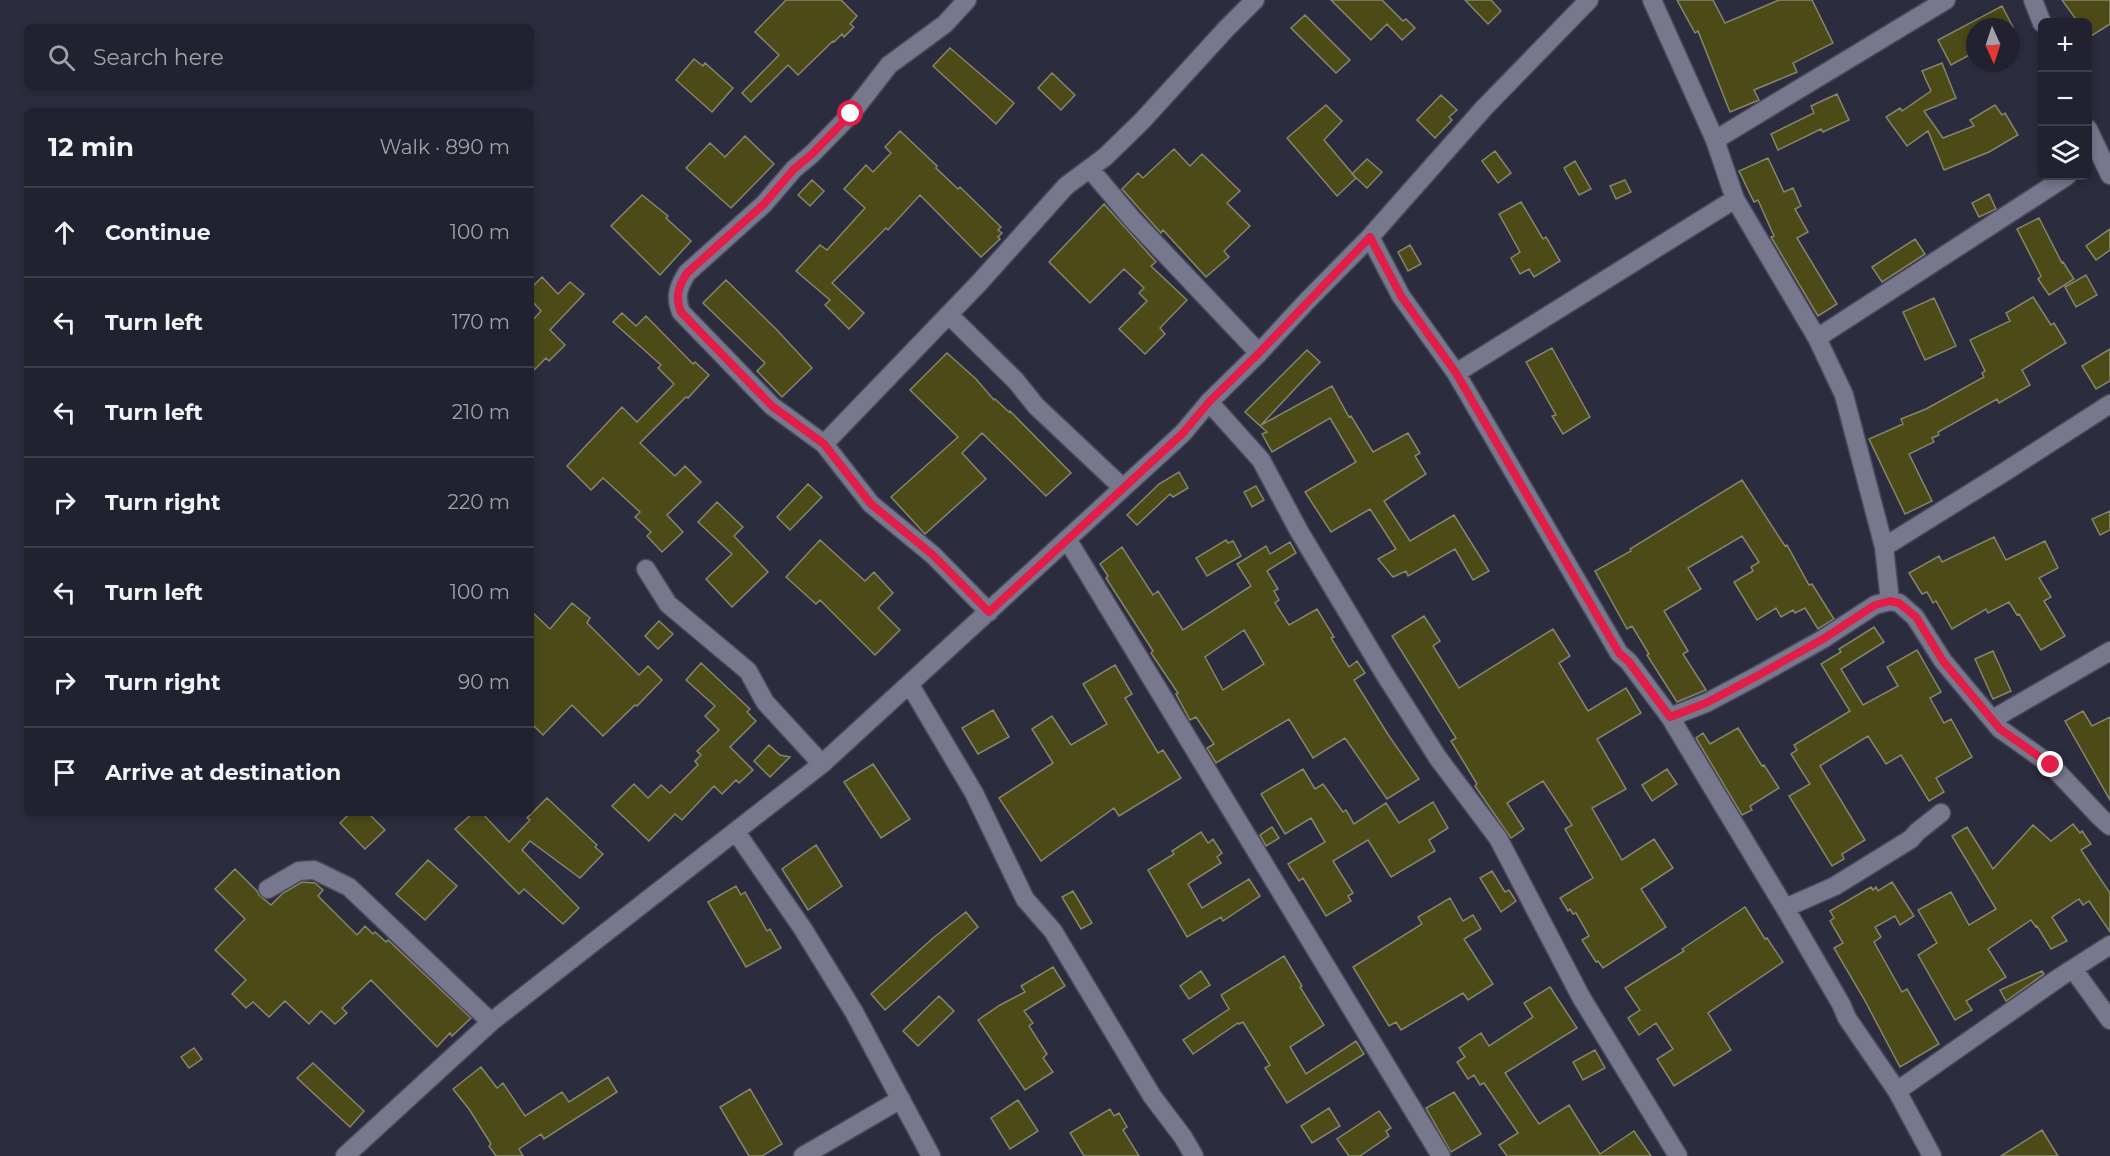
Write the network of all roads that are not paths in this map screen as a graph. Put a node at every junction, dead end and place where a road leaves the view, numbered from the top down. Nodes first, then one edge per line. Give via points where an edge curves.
1 (968, 0) edge
2 (1255, 0) edge
3 (1589, 0) edge
4 (1652, 0) edge
5 (1946, 0) edge
6 (2033, 0) edge
7 (2041, 18) edge
8 (1715, 140) junction
9 (2093, 158) edge
10 (1090, 169) junction
11 (2110, 175) edge
12 (2061, 180) edge
13 (1735, 199) junction
14 (1370, 237) junction
15 (949, 315) junction
16 (1817, 338) junction
17 (1259, 353) junction
18 (1456, 373) junction
19 (1209, 402) junction
20 (2110, 404) edge
21 (824, 444) junction
22 (1123, 488) junction
23 (1067, 539) junction
24 (1884, 547) junction
25 (646, 568) dead end
26 (1890, 601) junction
27 (989, 612) junction
28 (2110, 651) edge
29 (910, 686) junction
30 (1670, 717) junction
31 (1993, 719) junction
32 (822, 765) junction
33 (1941, 813) dead end
34 (2110, 826) edge
35 (736, 832) junction
36 (268, 889) dead end
37 (1785, 908) junction
38 (2110, 945) edge
39 (2073, 969) junction
40 (2110, 1020) edge
41 (491, 1022) junction
42 (1897, 1091) junction
43 (901, 1099) junction
44 (345, 1156) edge
45 (803, 1156) edge
46 (931, 1156) edge
47 (1194, 1156) edge
48 (1441, 1156) edge
49 (1678, 1156) edge
50 (1932, 1156) edge

1 - 21 street via 945,24 889,65 851,114 764,204 695,264 680,284 677,303 681,312 772,406
2 - 10 street via 1142,121
3 - 14 street via 1484,108
4 - 8 street
5 - 8 street
6 - 7 street
8 - 13 street
9 - 11 street
10 - 15 street via 1066,186
10 - 17 street
12 - 16 street
13 - 16 street
13 - 18 street
14 - 17 street
14 - 18 street via 1401,296
15 - 21 street
15 - 22 street via 1036,406
16 - 24 street via 1844,395
17 - 19 street
18 - 30 street via 1619,653
19 - 22 street via 1183,433
19 - 49 street via 1261,460 1384,673 1438,758 1498,838 1581,997
20 - 24 street
21 - 27 street via 871,504 933,555
22 - 23 street
23 - 27 street
23 - 48 street
24 - 26 street
25 - 32 street via 668,603 748,671 765,702
26 - 30 street via 1875,605 1727,692
26 - 31 street via 1899,603 1916,617 1943,661
27 - 29 street
28 - 31 street
29 - 32 street
29 - 47 street via 974,793 1025,899 1053,931 1152,1096
30 - 37 street
31 - 34 street via 2008,736 2051,765
32 - 35 street
33 - 37 street via 1911,839 1835,886
35 - 41 street
35 - 43 street via 803,929
36 - 41 street via 299,872 314,870 349,887
37 - 42 street via 1847,1018
38 - 39 street
39 - 40 street
39 - 42 street
41 - 44 street
42 - 50 street
43 - 45 street
43 - 46 street

